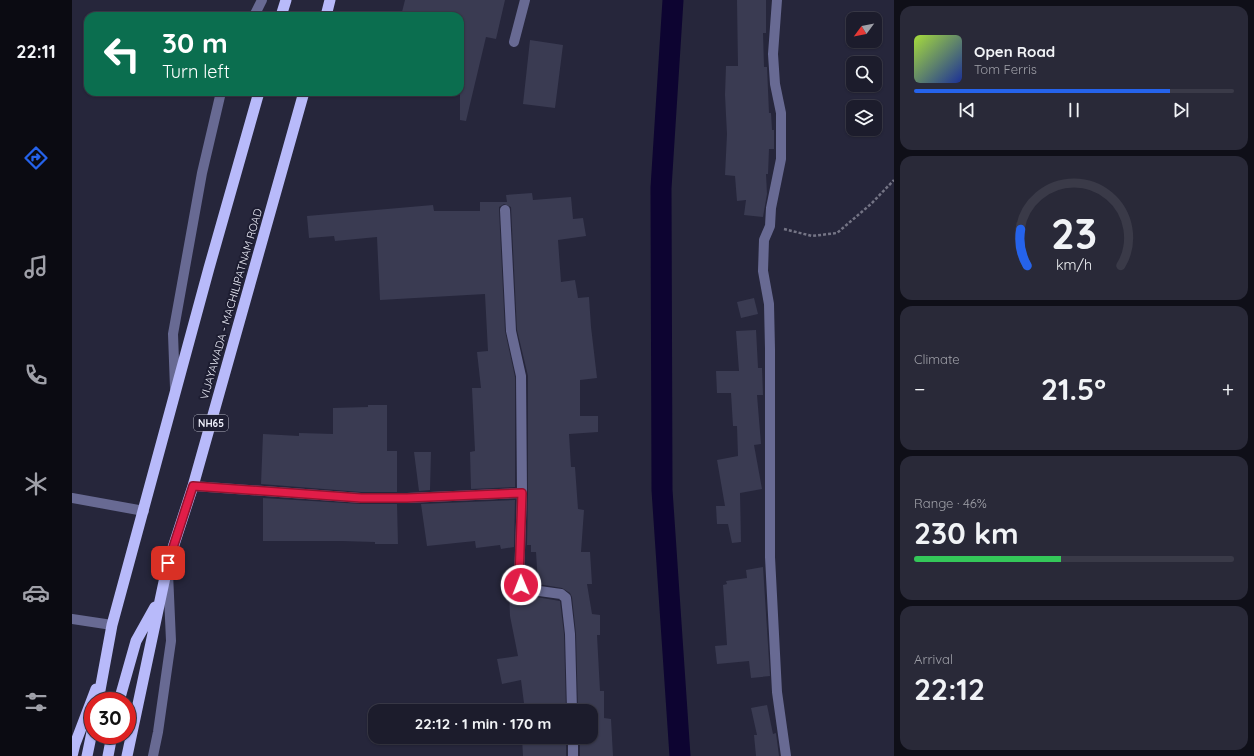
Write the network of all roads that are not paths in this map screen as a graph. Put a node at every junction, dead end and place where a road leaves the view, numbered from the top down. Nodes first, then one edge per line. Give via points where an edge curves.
1 (262, 0) edge
2 (286, 0) edge
3 (330, 0) edge
4 (525, 0) edge
5 (777, 0) edge
6 (256, 12) edge
7 (282, 12) edge
8 (327, 12) edge
9 (514, 42) dead end
10 (220, 96) edge
11 (258, 96) edge
12 (303, 96) edge
13 (505, 210) dead end
14 (175, 392) junction
15 (193, 486) junction
16 (522, 493) junction
17 (72, 498) edge
18 (144, 511) junction
19 (168, 563) junction
20 (160, 598) junction
21 (72, 619) edge
22 (112, 625) junction
23 (105, 668) junction
24 (100, 692) edge
25 (122, 692) edge
26 (572, 704) edge
27 (89, 744) edge
28 (110, 744) edge
29 (573, 744) edge
30 (72, 756) edge
31 (87, 756) edge
32 (108, 756) edge
33 (127, 756) edge
34 (153, 756) edge
35 (573, 756) edge
36 (786, 756) edge

1 - 6 street
2 - 7 highway
3 - 8 highway
4 - 9 street
5 - 36 street via 773,54 775,84 781,113 781,159 770,226 764,240 763,271 769,304 770,557 777,692
10 - 14 street via 202,173 173,334
11 - 14 highway
12 - 15 highway, VIJAYAWADA - MACHILIPATNAM ROAD / NH65
13 - 16 street via 511,331 521,376
14 - 18 highway
15 - 16 street via 361,498
15 - 19 highway, VIJAYAWADA - MACHILIPATNAM ROAD / NH65
16 - 26 street via 519,579 525,590 561,594 566,598 570,634
17 - 18 street
18 - 22 highway
19 - 20 highway, VIJAYAWADA - MACHILIPATNAM ROAD / NH65
19 - 34 street via 171,641
20 - 25 highway via 136,641
20 - 33 highway, VIJAYAWADA - MACHILIPATNAM ROAD / NH65
21 - 22 street
22 - 23 highway
23 - 24 highway
23 - 30 highway
27 - 31 highway
28 - 32 highway
29 - 35 street

